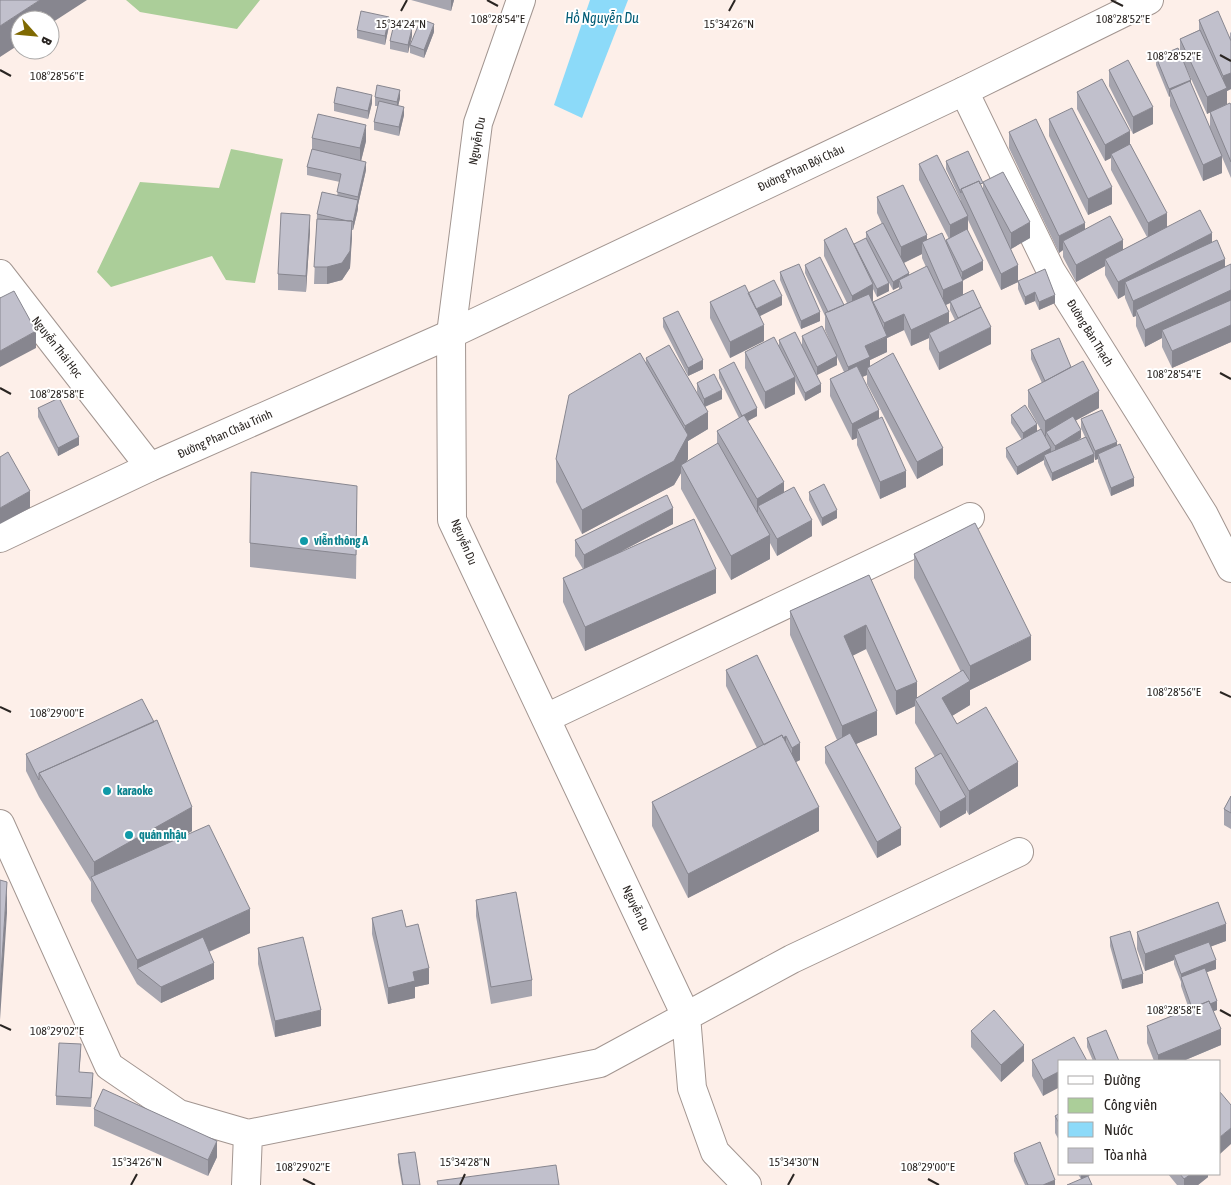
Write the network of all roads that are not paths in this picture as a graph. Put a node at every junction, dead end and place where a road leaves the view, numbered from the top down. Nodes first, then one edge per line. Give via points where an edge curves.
1 (522, 0) edge
2 (1149, 0) edge
3 (964, 90) junction
4 (0, 274) edge
5 (451, 334) junction
6 (150, 467) junction
7 (970, 517) dead end
8 (0, 538) edge
9 (1231, 568) edge
10 (546, 718) junction
11 (0, 824) edge
12 (1019, 852) dead end
13 (686, 1016) junction
14 (248, 1134) junction
15 (246, 1185) edge
16 (747, 1185) edge

1 - 5 street, Nguyễn Du via 478,123
2 - 3 street, Đường Phan Bội Châu
3 - 5 street, Đường Phan Bội Châu
3 - 9 street, Đường Bàn Thạch via 1051,271 1204,515
4 - 6 street, Nguyễn Thái Học
5 - 6 street, Đường Phan Châu Trinh
5 - 10 street, Nguyễn Du via 452,520
6 - 8 street, Đường Phan Châu Trinh
7 - 10 street
10 - 13 street, Nguyễn Du
11 - 14 street via 109,1066 180,1114
12 - 13 street via 792,959
13 - 14 street via 600,1063
13 - 16 street via 692,1088 715,1152
14 - 15 street

